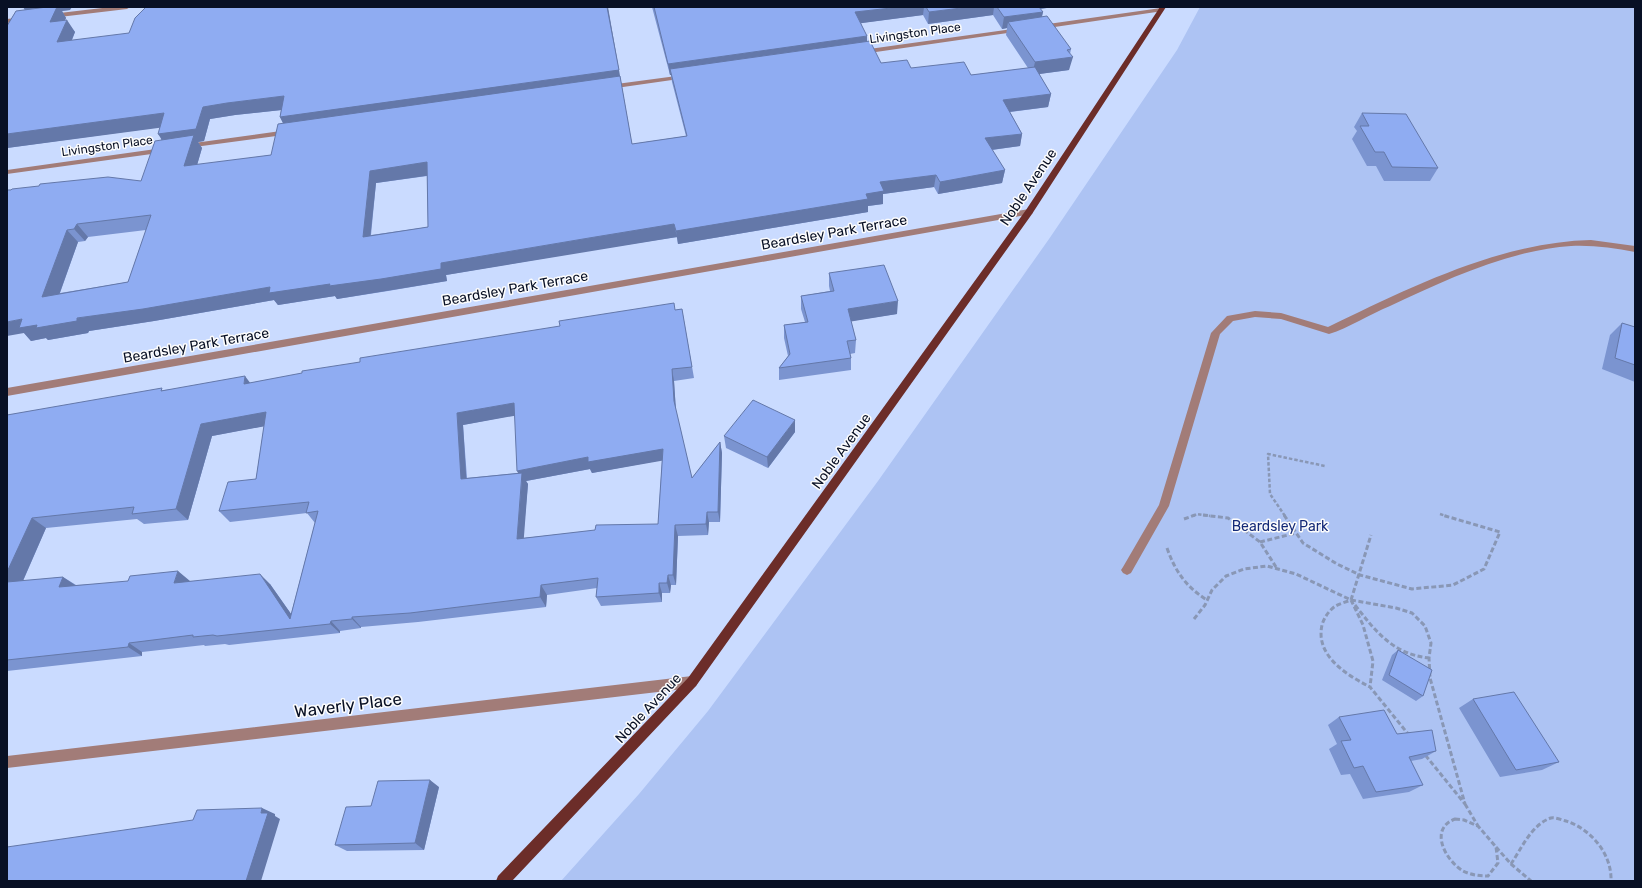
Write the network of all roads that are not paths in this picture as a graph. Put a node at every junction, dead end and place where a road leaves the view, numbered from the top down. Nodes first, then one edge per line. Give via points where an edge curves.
1 (127, 7) edge
2 (1162, 9) edge
3 (44, 16) edge
4 (30, 18) edge
5 (7, 21) edge
6 (1035, 28) edge
7 (1027, 29) edge
8 (853, 53) edge
9 (695, 75) edge
10 (600, 89) edge
11 (300, 131) edge
12 (181, 147) edge
13 (173, 148) edge
14 (7, 172) edge
15 (1029, 212) junction
16 (1635, 249) edge
17 (7, 392) edge
18 (1127, 570) dead end
19 (692, 682) junction
20 (7, 762) edge
21 (503, 881) edge

1 - 3 street
2 - 6 street
2 - 15 main road, Noble Avenue
4 - 5 street
7 - 8 street, Livingston Place
9 - 10 street
11 - 12 street
13 - 14 street, Livingston Place
15 - 17 street, Beardsley Park Terrace
15 - 19 main road, Noble Avenue
16 - 18 street via 1591,243 1567,243 1508,255 1399,296 1329,331 1281,316 1255,314 1230,318 1216,333 1164,506
19 - 20 street, Waverly Place
19 - 21 main road, Noble Avenue

